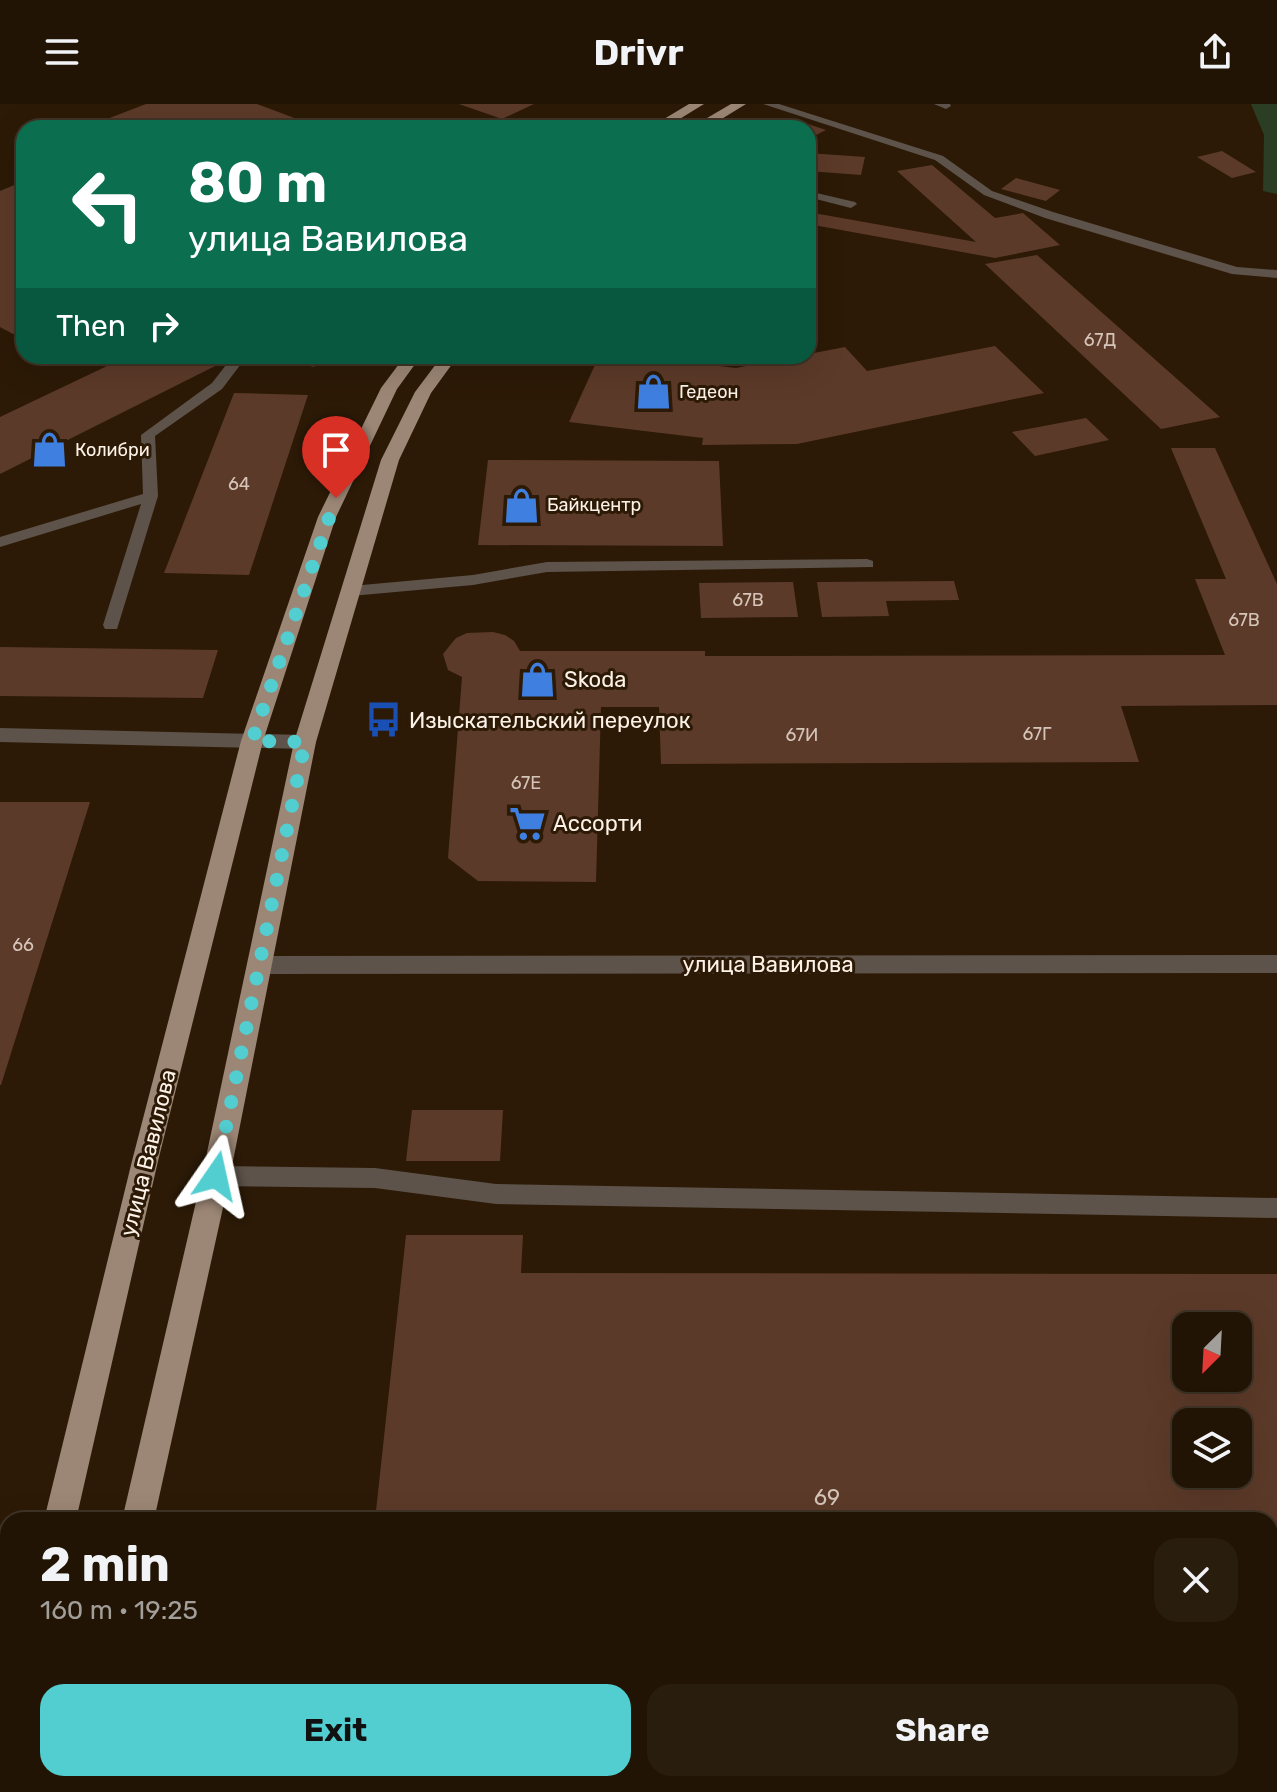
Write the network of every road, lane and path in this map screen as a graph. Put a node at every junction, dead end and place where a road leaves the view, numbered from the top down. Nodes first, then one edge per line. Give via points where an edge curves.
1 (698, 104) edge
2 (740, 104) edge
3 (768, 104) edge
4 (670, 120) edge
5 (711, 120) edge
6 (816, 196) edge
7 (851, 204) dead end
8 (1277, 274) edge
9 (234, 364) edge
10 (407, 364) edge
11 (444, 364) edge
12 (151, 496) junction
13 (0, 542) edge
14 (867, 564) dead end
15 (351, 591) junction
16 (111, 625) dead end
17 (0, 735) edge
18 (252, 741) junction
19 (305, 742) junction
20 (1277, 964) edge
21 (259, 965) junction
22 (216, 1176) junction
23 (1277, 1208) edge
24 (62, 1512) edge
25 (140, 1512) edge

1 - 4 main road
2 - 5 main road
3 - 8 lane via 939,158 988,193 1049,215 1236,271
6 - 7 lane
9 - 12 lane via 217,386 148,435
10 - 18 main road, улица Вавилова via 389,388 327,517
11 - 15 main road via 423,392 390,460
12 - 13 lane
12 - 16 lane
14 - 15 lane via 547,567
15 - 19 main road
17 - 18 street
18 - 19 street
18 - 24 main road, улица Вавилова
19 - 21 main road
20 - 21 street, улица Вавилова
21 - 22 main road
22 - 23 lane via 375,1178 496,1194
22 - 25 main road

